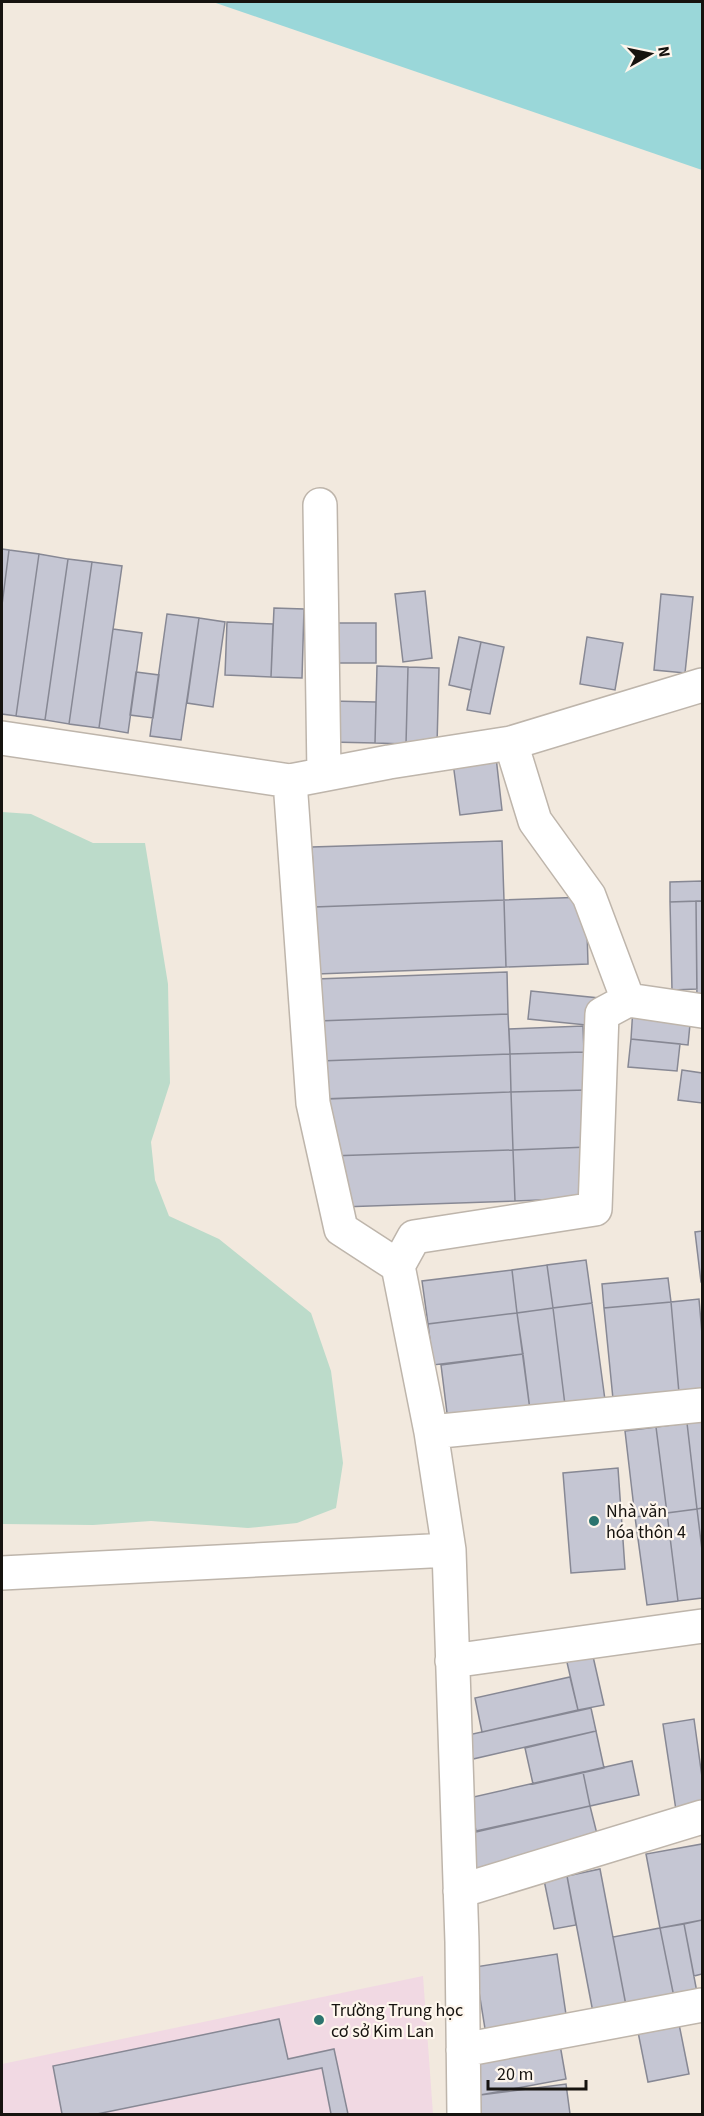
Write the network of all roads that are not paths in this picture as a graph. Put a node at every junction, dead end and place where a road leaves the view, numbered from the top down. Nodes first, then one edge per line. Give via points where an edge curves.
1 (320, 505) dead end
2 (702, 685) edge
3 (2, 738) edge
4 (511, 743) junction
5 (324, 774) junction
6 (290, 781) junction
7 (628, 1000) junction
8 (702, 1011) edge
9 (398, 1266) junction
10 (702, 1405) edge
11 (430, 1432) junction
12 (449, 1550) junction
13 (2, 1574) edge
14 (702, 1626) edge
15 (453, 1661) junction
16 (702, 1817) edge
17 (460, 1891) junction
18 (702, 2006) edge
19 (463, 2050) junction
20 (464, 2115) edge

1 - 5 street
2 - 4 street
3 - 6 street
4 - 5 street
4 - 7 street via 535,821 589,896
5 - 6 street
6 - 9 street via 313,1103 328,1172 341,1229
7 - 8 street
7 - 9 street via 602,1014 595,1209 414,1237
9 - 11 street
10 - 11 street
11 - 12 street
12 - 13 street
12 - 15 street
14 - 15 street
15 - 17 street
16 - 17 street
17 - 19 street
18 - 19 street
19 - 20 street

